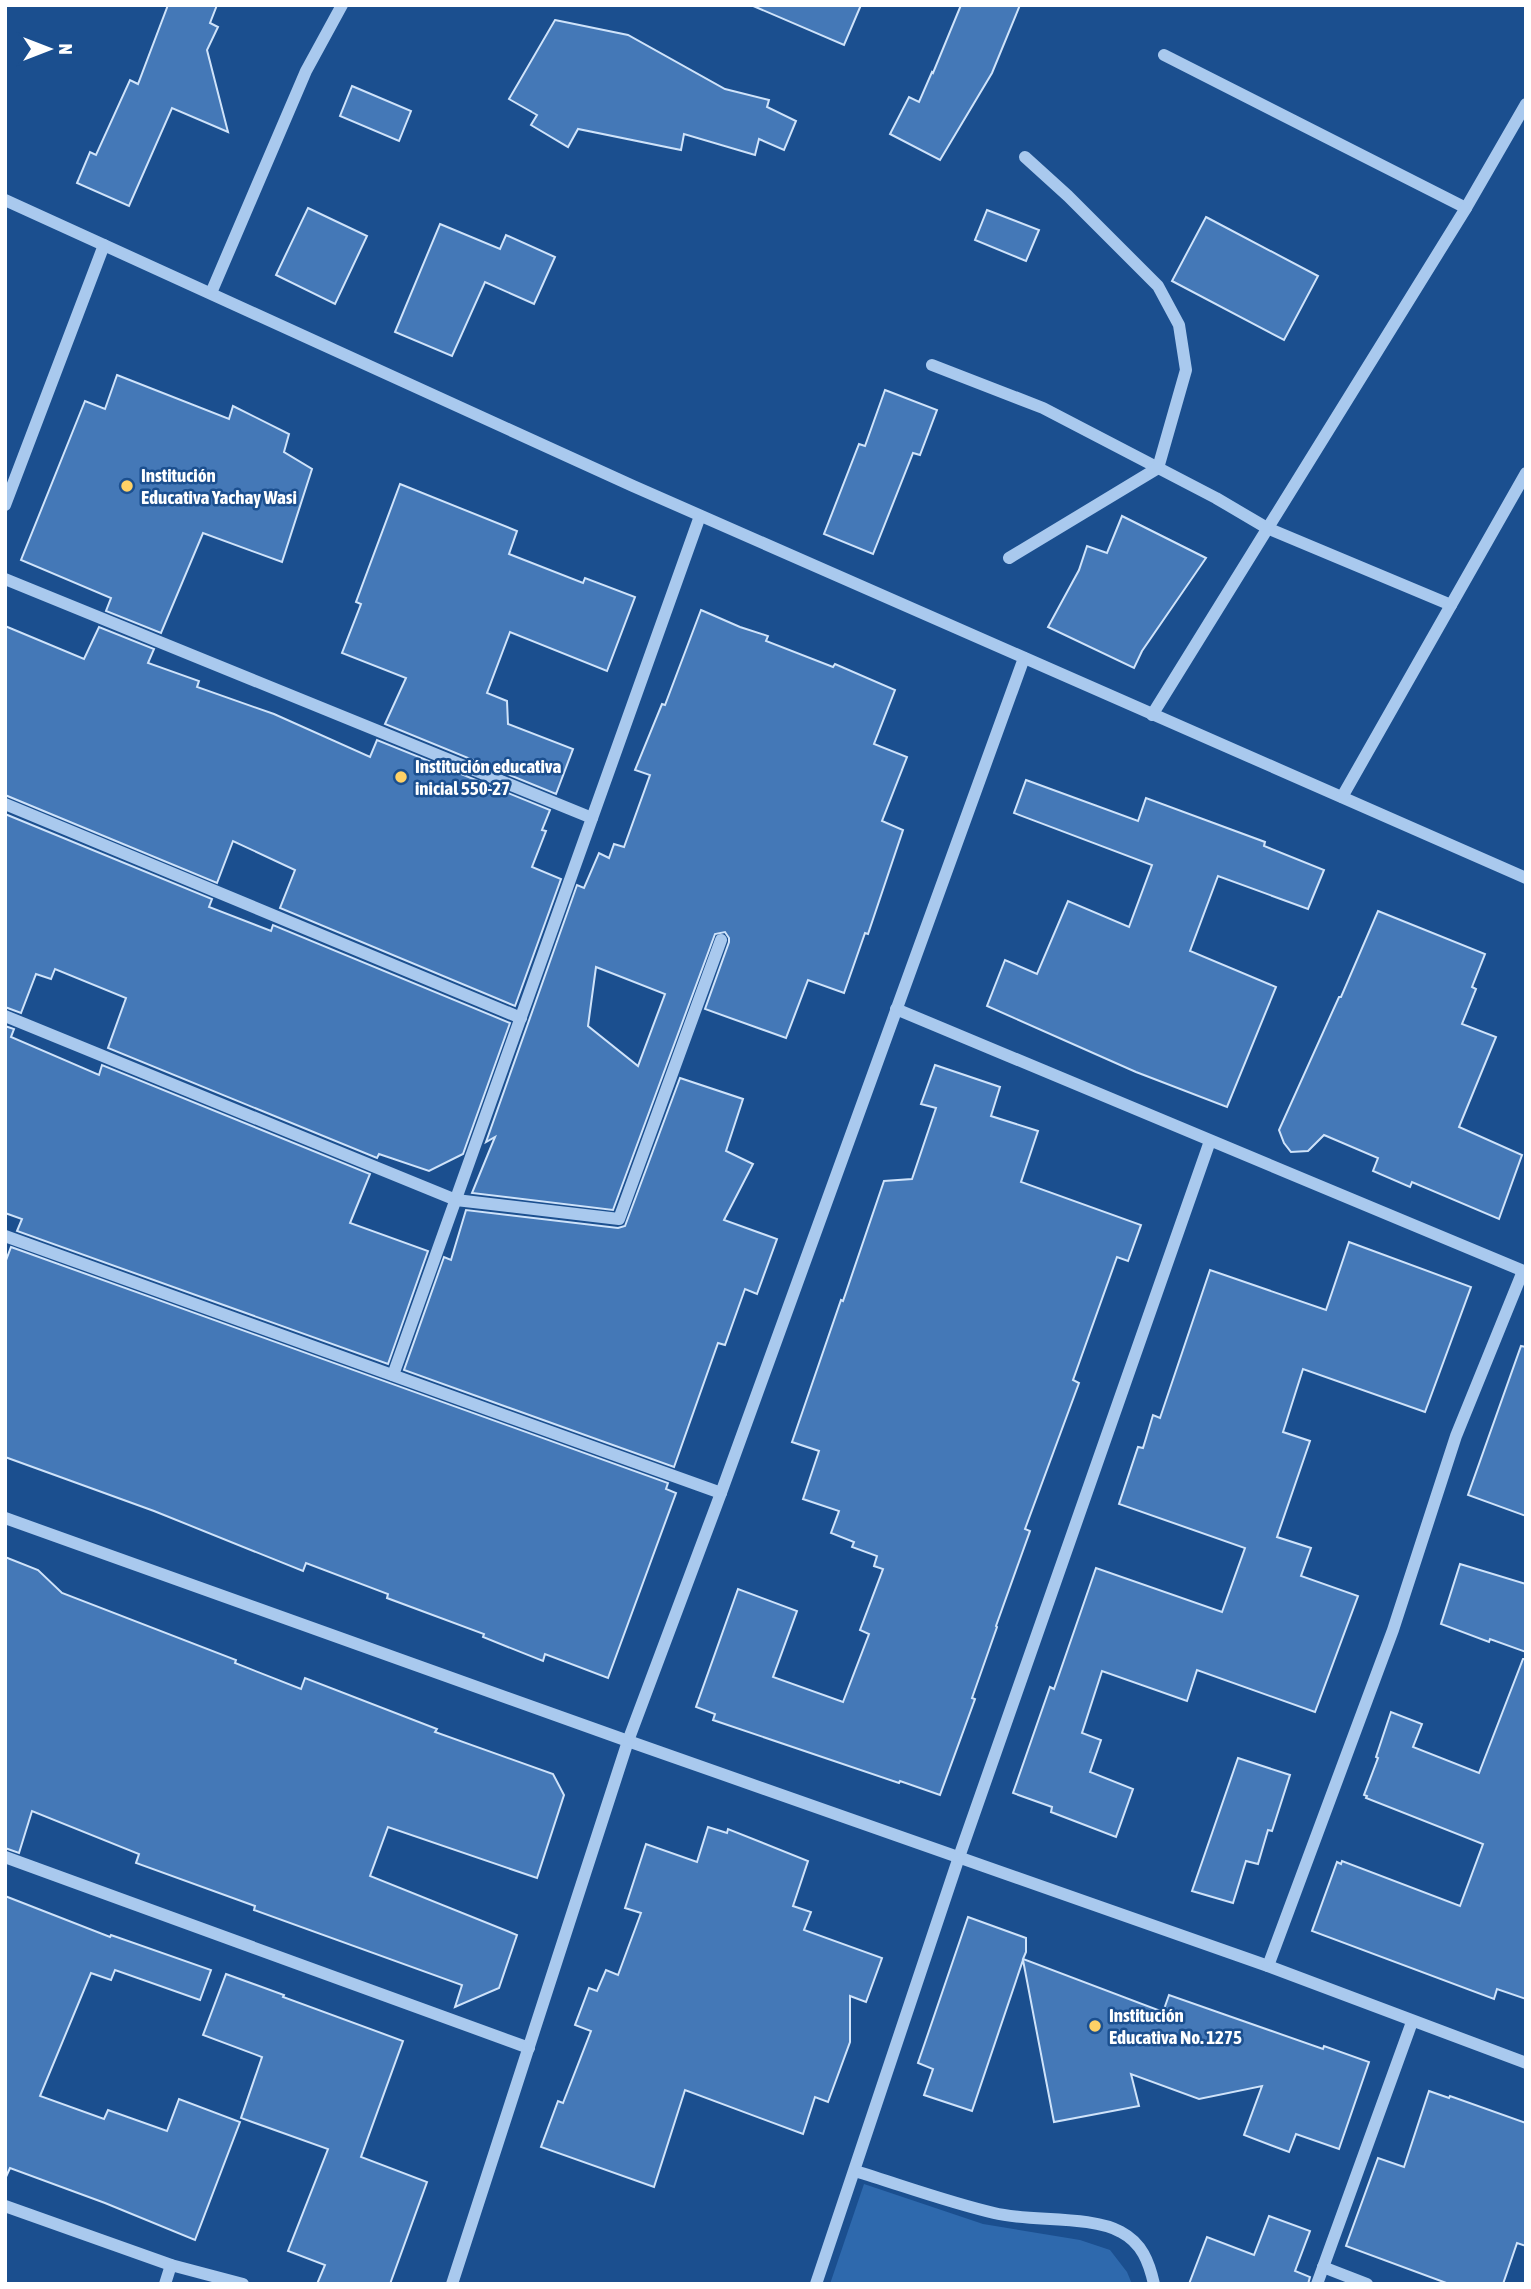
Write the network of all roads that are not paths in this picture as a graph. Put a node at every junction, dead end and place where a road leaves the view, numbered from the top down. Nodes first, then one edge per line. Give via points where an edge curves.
1 (342, 5) edge
2 (1164, 55) dead end
3 (1526, 104) edge
4 (1025, 157) dead end
5 (5, 200) edge
6 (1466, 208) junction
7 (104, 245) junction
8 (211, 293) junction
9 (932, 365) dead end
10 (1157, 468) junction
11 (1526, 473) edge
12 (5, 505) edge
13 (700, 516) junction
14 (1267, 528) junction
15 (1009, 558) dead end
16 (5, 579) edge
17 (1451, 605) junction
18 (1024, 658) junction
19 (1152, 715) junction
20 (1342, 797) junction
21 (5, 804) edge
22 (592, 818) junction
23 (1526, 878) edge
24 (721, 940) dead end
25 (896, 1009) junction
26 (5, 1016) edge
27 (521, 1018) junction
28 (1210, 1141) junction
29 (456, 1200) junction
30 (5, 1236) edge
31 (1524, 1272) edge
32 (393, 1375) junction
33 (721, 1493) junction
34 (5, 1518) edge
35 (628, 1741) junction
36 (5, 1857) edge
37 (959, 1857) junction
38 (1268, 1966) junction
39 (1412, 2022) junction
40 (528, 2048) junction
41 (1526, 2063) edge
42 (855, 2171) junction
43 (5, 2206) edge
44 (171, 2265) junction
45 (1322, 2267) junction
46 (164, 2284) edge
47 (243, 2284) edge
48 (452, 2284) edge
49 (816, 2284) edge
50 (1154, 2284) edge
51 (1317, 2284) edge
52 (1367, 2284) edge

1 - 8 street via 306,71
2 - 6 street
3 - 6 street
4 - 10 street via 1157,286 1179,325 1186,370
5 - 7 street
6 - 14 street
7 - 8 street
7 - 12 street
8 - 13 street
9 - 10 street via 1043,408
10 - 14 street
10 - 15 street
11 - 17 street
13 - 18 street
13 - 22 street
14 - 17 street
14 - 19 street
16 - 22 street
17 - 20 street
18 - 19 street
18 - 25 street
19 - 20 street
20 - 23 street
21 - 27 street
22 - 27 street
24 - 29 street via 619,1219
25 - 28 street
25 - 33 street
26 - 29 street
27 - 29 street
28 - 31 street
28 - 37 street
29 - 32 street
30 - 32 street
31 - 38 street via 1456,1436 1393,1630
32 - 33 street
33 - 35 street
34 - 35 street
35 - 37 street
35 - 40 street
36 - 40 street
37 - 38 street
37 - 42 street
38 - 39 street
39 - 41 street
39 - 45 street
40 - 48 street
42 - 49 street
42 - 50 street via 996,2214 1121,2231 1138,2244 1149,2261
43 - 44 street
44 - 46 street
44 - 47 street
45 - 51 street
45 - 52 street

